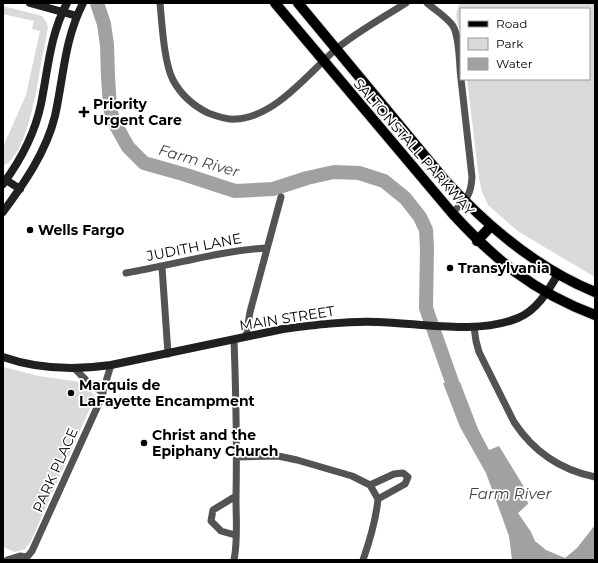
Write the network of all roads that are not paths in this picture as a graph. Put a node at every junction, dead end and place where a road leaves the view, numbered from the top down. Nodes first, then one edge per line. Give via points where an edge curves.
1 (30, 3) edge
2 (67, 3) edge
3 (83, 3) edge
4 (160, 3) edge
5 (275, 3) edge
6 (298, 3) edge
7 (406, 3) edge
8 (427, 3) edge
9 (63, 11) junction
10 (77, 16) junction
11 (336, 50) junction
12 (324, 62) junction
13 (460, 70) edge
14 (461, 80) edge
15 (4, 182) edge
16 (20, 189) junction
17 (281, 197) dead end
18 (464, 201) junction
19 (3, 212) edge
20 (452, 213) junction
21 (492, 226) junction
22 (477, 241) junction
23 (266, 248) junction
24 (162, 267) junction
25 (126, 273) dead end
26 (558, 274) junction
27 (595, 292) edge
28 (547, 293) junction
29 (595, 315) edge
30 (474, 327) junction
31 (246, 337) junction
32 (234, 340) junction
33 (168, 354) junction
34 (3, 356) edge
35 (111, 365) junction
36 (74, 368) junction
37 (103, 392) junction
38 (237, 457) junction
39 (595, 477) edge
40 (370, 485) junction
41 (236, 496) junction
42 (378, 499) junction
43 (235, 535) junction
44 (3, 556) edge
45 (28, 558) edge
46 (8, 560) edge
47 (234, 560) edge
48 (363, 560) edge

1 - 9 main road
2 - 9 main road
3 - 10 main road
4 - 12 street via 168,66 173,80 182,94 199,108 214,115 234,119 251,116 270,108
5 - 12 main road, SALTONSTALL PARKWAY
6 - 11 main road, SALTONSTALL PARKWAY
7 - 11 street
8 - 13 street via 453,26
9 - 10 main road
9 - 15 main road via 52,41 37,117 24,150
10 - 16 main road via 69,38 51,129 38,160
11 - 12 street
11 - 18 main road, SALTONSTALL PARKWAY
12 - 20 main road, SALTONSTALL PARKWAY
14 - 18 street via 472,177 470,192
15 - 16 main road
16 - 19 main road
17 - 23 street
18 - 20 street
18 - 21 main road, SALTONSTALL PARKWAY
20 - 22 main road, SALTONSTALL PARKWAY
21 - 22 main road
21 - 26 main road, SALTONSTALL PARKWAY
22 - 28 main road, SALTONSTALL PARKWAY via 498,260
23 - 24 street, JUDITH LANE via 204,257
23 - 31 street
24 - 25 street, JUDITH LANE
24 - 33 street
26 - 27 main road, SALTONSTALL PARKWAY
26 - 28 main road, MAIN STREET
28 - 29 main road, SALTONSTALL PARKWAY
28 - 30 main road, MAIN STREET via 519,318
30 - 31 main road, MAIN STREET via 376,322 328,324 283,329
30 - 39 street via 479,352 520,432 552,461 567,469
31 - 32 main road, MAIN STREET
32 - 33 main road, MAIN STREET
32 - 38 street
33 - 35 main road, MAIN STREET
34 - 36 main road, MAIN STREET via 16,361
35 - 36 main road, MAIN STREET
35 - 37 street, PARK PLACE
36 - 37 street
37 - 45 street, PARK PLACE
38 - 40 street via 278,456 352,476
38 - 41 street
40 - 42 street
40 - 42 street via 394,474 403,473 408,477 405,484
41 - 43 street
41 - 43 street via 213,510 211,521 221,531
42 - 48 street
43 - 47 street
44 - 46 street
45 - 46 street, PARK PLACE via 20,556

